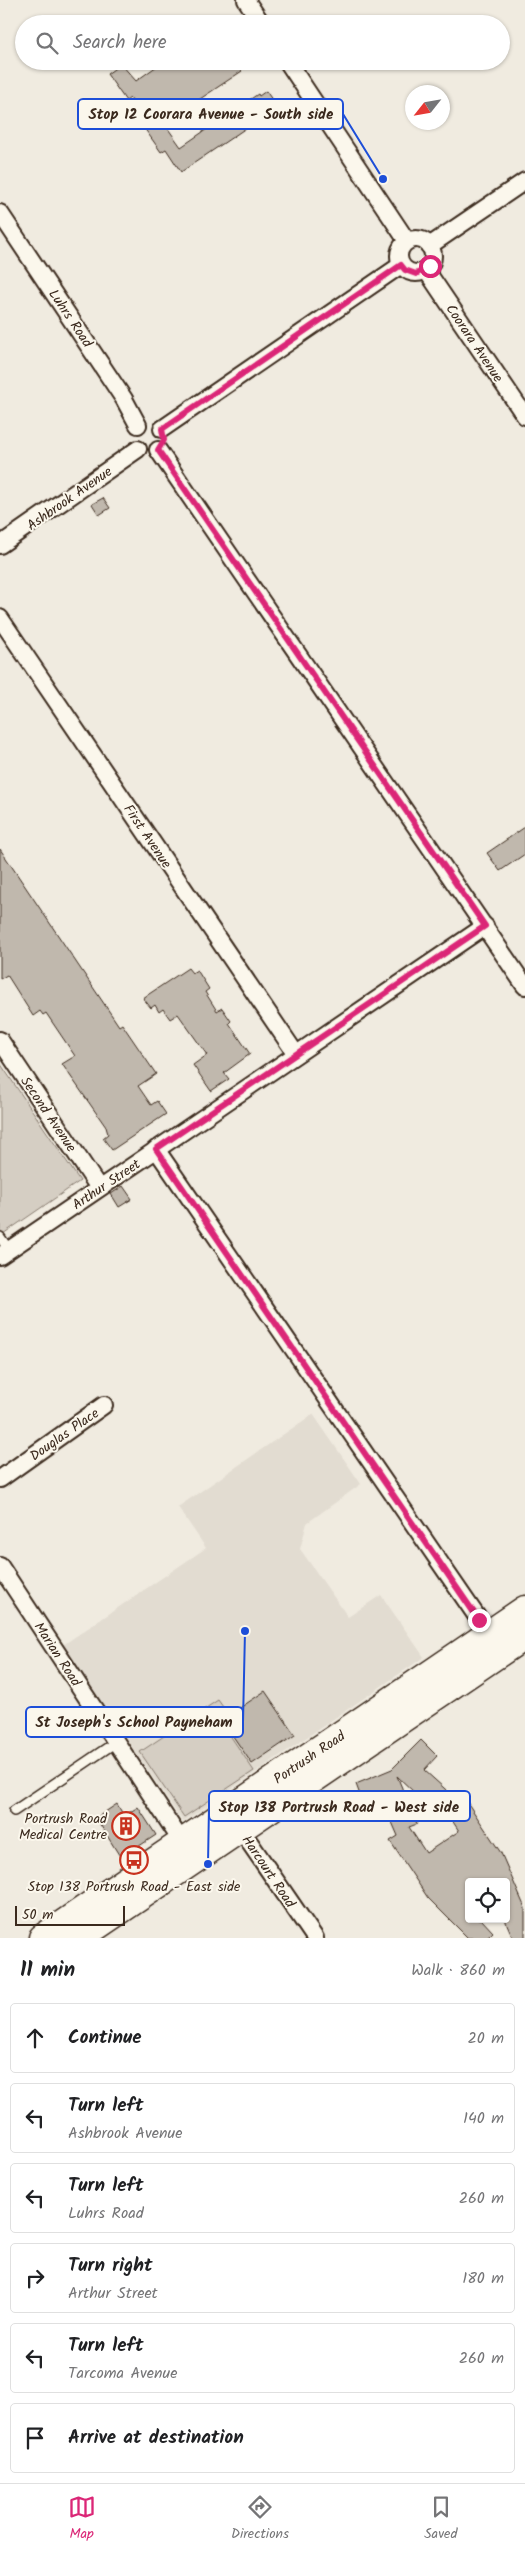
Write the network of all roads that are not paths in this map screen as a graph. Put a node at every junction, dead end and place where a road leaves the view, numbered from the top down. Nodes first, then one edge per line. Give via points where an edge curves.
1 (246, 0) edge
2 (256, 15) edge
3 (292, 70) edge
4 (525, 181) edge
5 (0, 213) edge
6 (407, 241) junction
7 (429, 246) junction
8 (401, 265) junction
9 (426, 270) junction
10 (525, 416) edge
11 (138, 425) junction
12 (162, 429) junction
13 (138, 449) junction
14 (158, 450) junction
15 (0, 545) edge
16 (0, 618) edge
17 (485, 926) junction
18 (524, 981) edge
19 (0, 1040) edge
20 (296, 1054) junction
21 (156, 1149) junction
22 (99, 1188) junction
23 (3, 1248) edge
24 (104, 1406) dead end
25 (0, 1479) edge
26 (0, 1566) edge
27 (525, 1610) edge
28 (525, 1635) edge
29 (495, 1643) junction
30 (116, 1742) junction
31 (14, 1811) dead end
32 (241, 1830) junction
33 (182, 1842) junction
34 (48, 1937) edge
35 (78, 1938) edge
36 (315, 1938) edge

1 - 2 street
3 - 6 street
4 - 7 street
5 - 11 street, Luhrs Road via 124,398
6 - 7 street via 420,239
6 - 8 street via 399,252
7 - 9 street via 433,261
8 - 9 street via 412,274
8 - 12 street
9 - 10 street, Coorara Avenue
11 - 12 street via 150,421
11 - 13 street via 133,439
12 - 14 street via 164,440
13 - 14 street via 147,453
13 - 15 street, Ashbrook Avenue
14 - 17 street
16 - 20 street, First Avenue
17 - 18 street
17 - 20 street, Arthur Street
19 - 22 street, Second Avenue
20 - 21 street, Arthur Street
21 - 22 street, Arthur Street
21 - 29 street
22 - 23 street, Arthur Street
24 - 25 street, Douglas Place
26 - 30 street, Marian Road
27 - 29 highway, Portrush Road
28 - 29 highway, Portrush Road
29 - 32 highway, Portrush Road
29 - 33 highway, Portrush Road
30 - 31 lane
30 - 33 street, Marian Road
32 - 35 highway, Portrush Road
32 - 36 street, Harcourt Road
33 - 34 highway, Portrush Road

